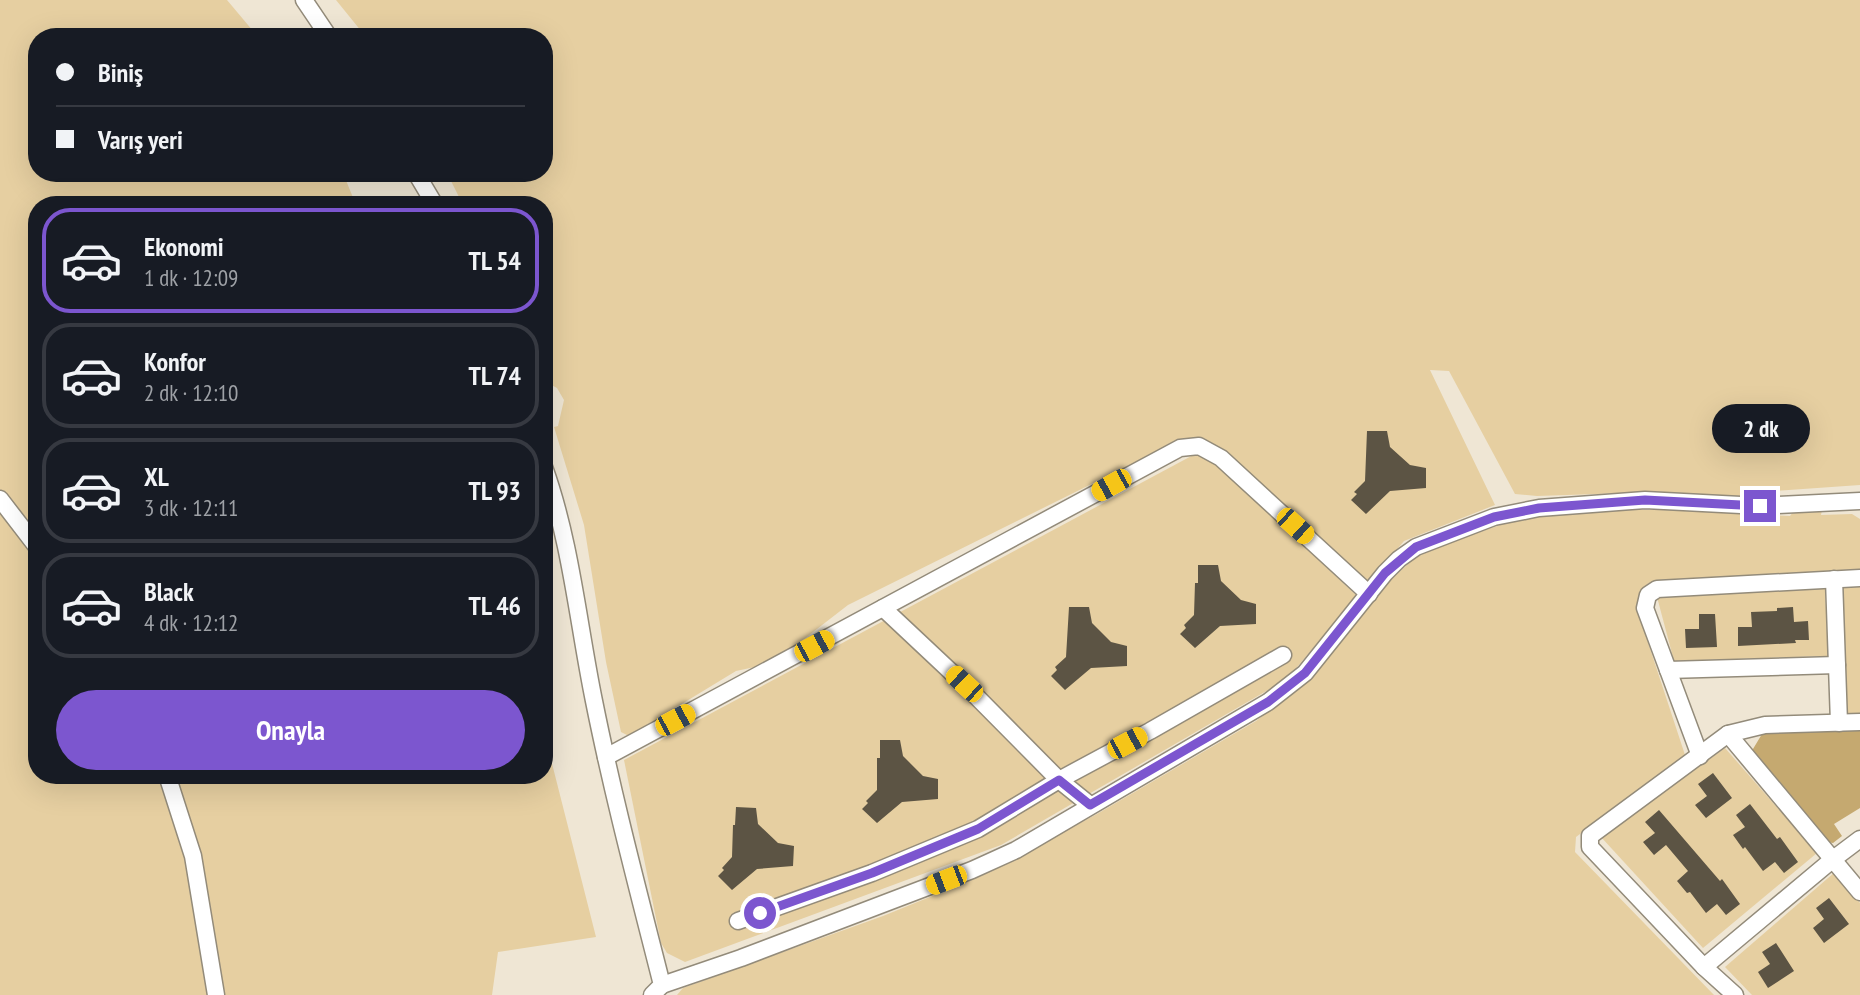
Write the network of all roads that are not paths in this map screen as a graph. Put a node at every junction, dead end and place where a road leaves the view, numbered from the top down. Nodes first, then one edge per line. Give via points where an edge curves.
1 (304, 0) edge
2 (324, 28) edge
3 (553, 492) edge
4 (0, 499) edge
5 (1860, 500) edge
6 (28, 535) edge
7 (1860, 578) edge
8 (1834, 579) junction
9 (1369, 594) junction
10 (883, 608) junction
11 (1283, 655) dead end
12 (1837, 665) junction
13 (1668, 670) junction
14 (1860, 722) edge
15 (1839, 723) junction
16 (1728, 734) junction
17 (1700, 755) junction
18 (606, 757) junction
19 (1059, 780) junction
20 (170, 784) edge
21 (1090, 805) junction
22 (1860, 839) edge
23 (1832, 860) junction
24 (1860, 892) edge
25 (738, 921) dead end
26 (1704, 967) junction
27 (657, 990) edge
28 (216, 995) edge
29 (1735, 995) edge

1 - 2 street
3 - 18 street
4 - 6 street
5 - 9 street via 1760,506 1645,500 1517,512 1416,547 1385,573
7 - 8 street
8 - 12 street
8 - 13 street via 1653,591 1645,608
9 - 10 street via 1221,458 1199,446 1180,448
9 - 21 street via 1293,684
10 - 18 street
10 - 19 street
11 - 19 street
12 - 13 street
12 - 15 street
13 - 17 street
14 - 15 street
15 - 16 street via 1765,725
16 - 17 street
16 - 23 street
17 - 26 street via 1590,836 1588,842
18 - 27 street
19 - 21 street
19 - 25 street via 978,829
20 - 28 street via 193,856
21 - 27 street via 984,866
22 - 23 street
23 - 24 street
23 - 26 street
26 - 29 street

